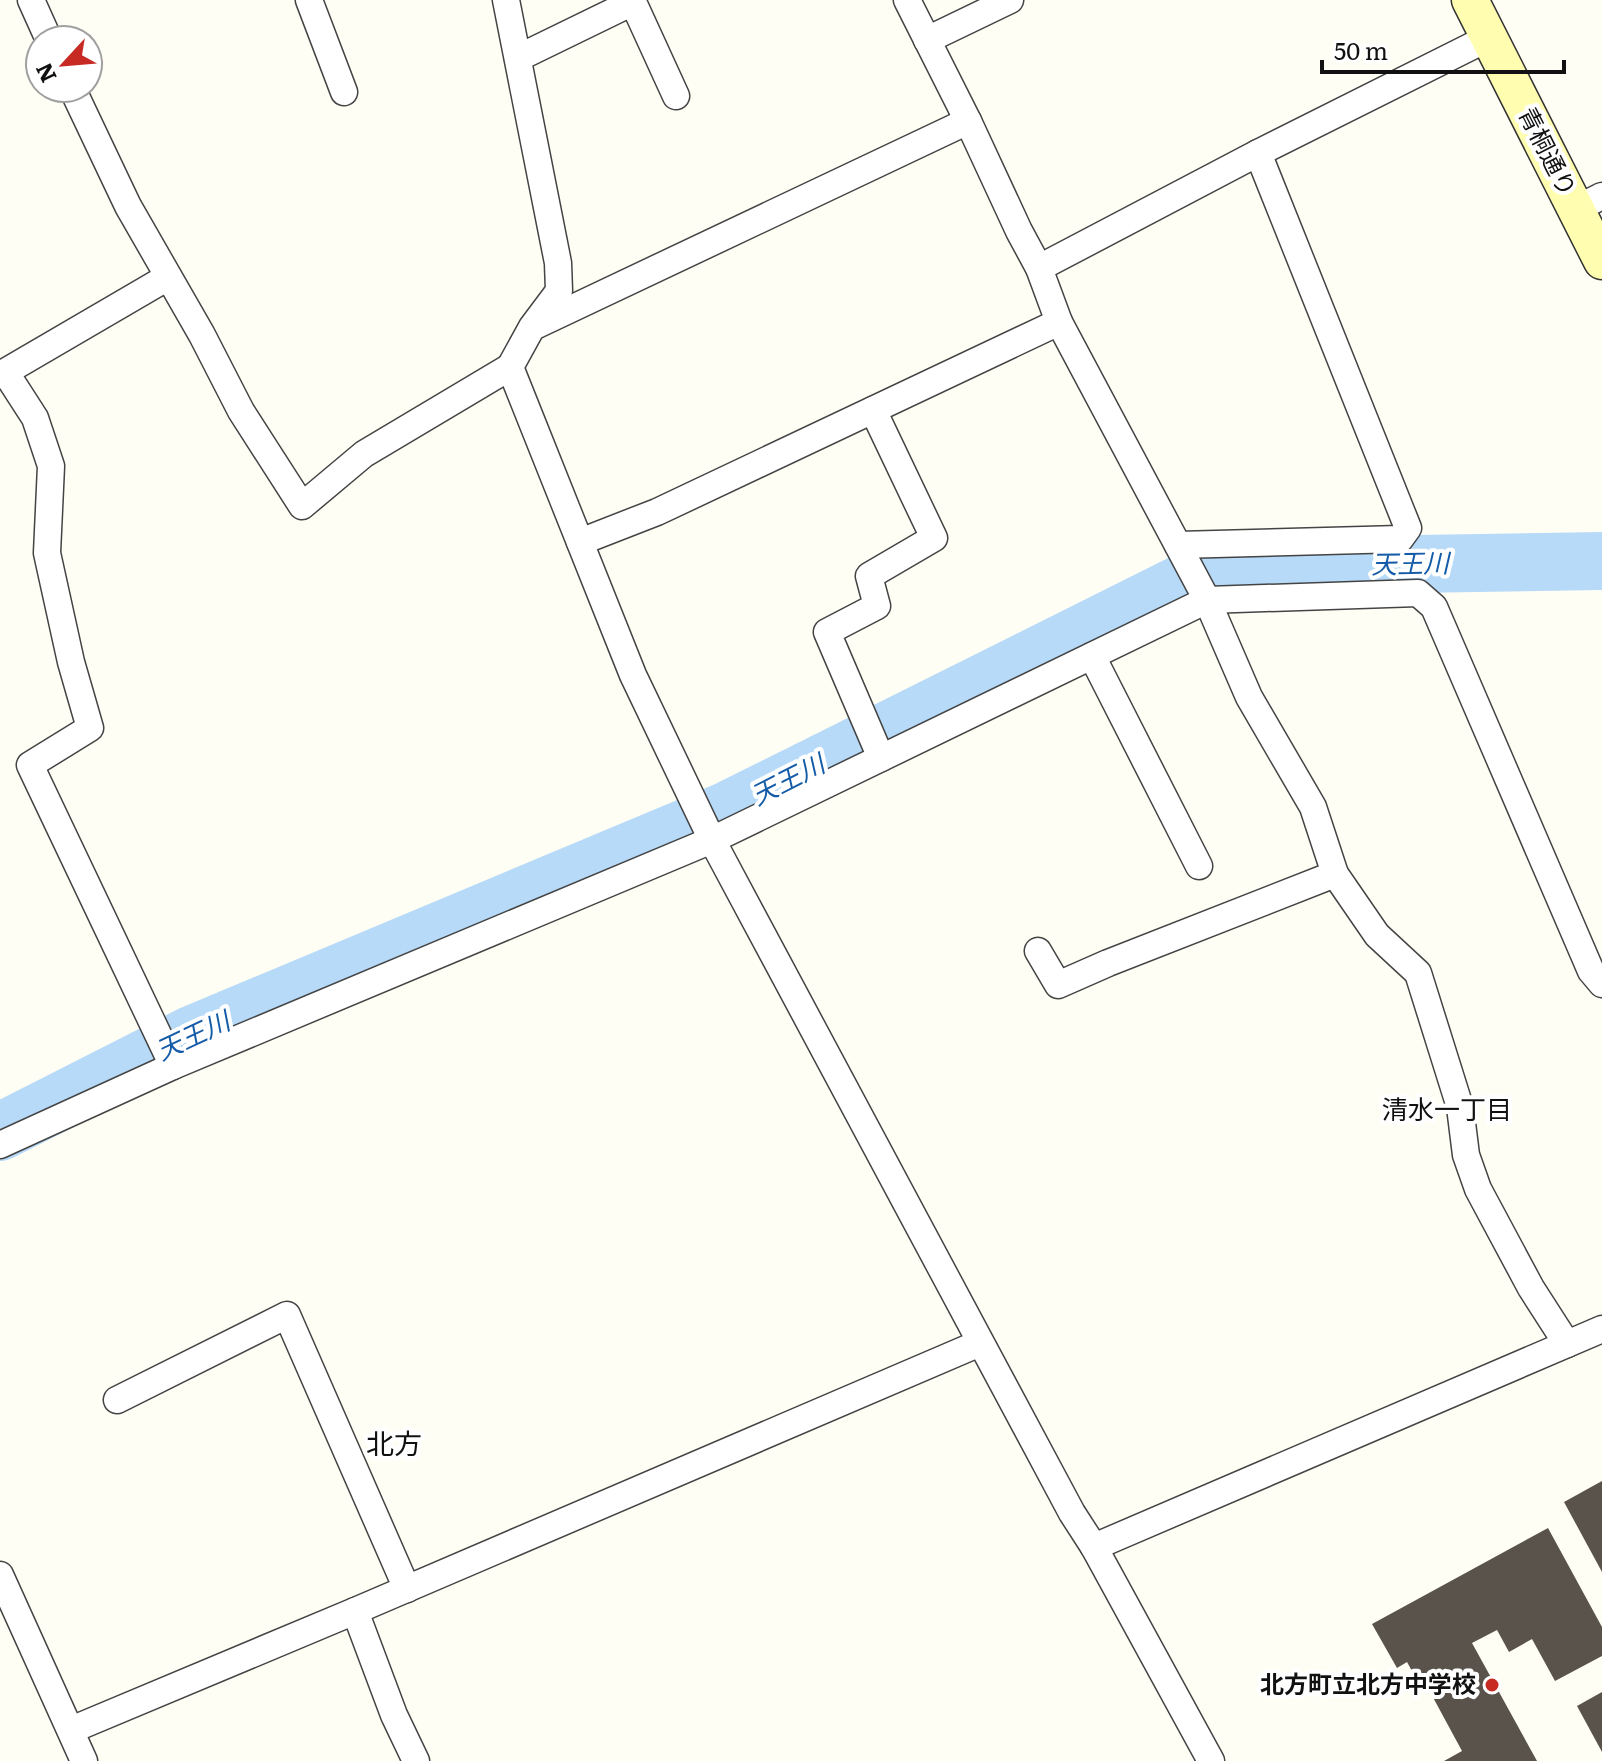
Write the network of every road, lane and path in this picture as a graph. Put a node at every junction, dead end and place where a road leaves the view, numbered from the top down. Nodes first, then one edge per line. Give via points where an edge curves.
1 (31, 0) edge
2 (309, 0) edge
3 (506, 0) edge
4 (907, 0) edge
5 (1010, 0) edge
6 (1470, 0) edge
7 (42, 24) edge
8 (1490, 37) junction
9 (927, 40) junction
10 (518, 58) junction
11 (344, 92) dead end
12 (676, 96) dead end
13 (80, 104) edge
14 (968, 121) junction
15 (1258, 153) junction
16 (1589, 202) edge
17 (1602, 261) edge
18 (1039, 268) junction
19 (168, 277) junction
20 (1059, 322) junction
21 (532, 327) junction
22 (510, 367) junction
23 (3, 374) edge
24 (873, 410) junction
25 (580, 542) junction
26 (1178, 545) junction
27 (1207, 600) junction
28 (1092, 656) junction
29 (881, 758) junction
30 (712, 840) junction
31 (1199, 866) dead end
32 (1335, 874) junction
33 (1038, 951) dead end
34 (1602, 984) edge
35 (173, 1066) junction
36 (0, 1145) edge
37 (1602, 1329) edge
38 (980, 1343) junction
39 (1567, 1344) junction
40 (117, 1400) dead end
41 (1094, 1547) junction
42 (0, 1575) edge
43 (407, 1589) junction
44 (355, 1611) junction
45 (71, 1730) junction
46 (84, 1761) edge
47 (416, 1761) edge
48 (1211, 1761) edge

1 - 7 street
2 - 11 street
3 - 10 street
4 - 9 street
5 - 9 street
6 - 8 street, 青桐通り
8 - 15 street
8 - 16 street, 青桐通り
9 - 14 street
10 - 12 street via 633,2
10 - 21 street via 558,263 559,291
13 - 19 street
14 - 18 street
14 - 21 street
15 - 18 street
15 - 26 street via 1408,528 1400,539
16 - 17 street, 青桐通り
18 - 20 street
19 - 22 street via 241,411 302,506 364,454
19 - 23 street
20 - 24 street
20 - 26 street
21 - 22 street
22 - 25 street
23 - 35 street via 35,418 51,466 47,553 90,728 30,765
24 - 25 street via 657,512
24 - 29 street via 934,538 869,576 877,606 827,632
25 - 30 street via 633,675
26 - 27 street
27 - 28 street
27 - 32 street via 1249,697 1313,807
27 - 34 street via 1418,593 1434,607 1591,971
28 - 29 street
28 - 31 street
29 - 30 street
30 - 35 street
30 - 38 street
32 - 33 street via 1058,985
32 - 39 street via 1377,935 1418,973 1460,1107 1466,1155 1478,1189
35 - 36 street
37 - 39 street
38 - 41 street
38 - 43 street
39 - 41 street
40 - 43 street via 287,1315
41 - 48 street
42 - 45 street
43 - 44 street
44 - 45 street
44 - 47 street
45 - 46 street

